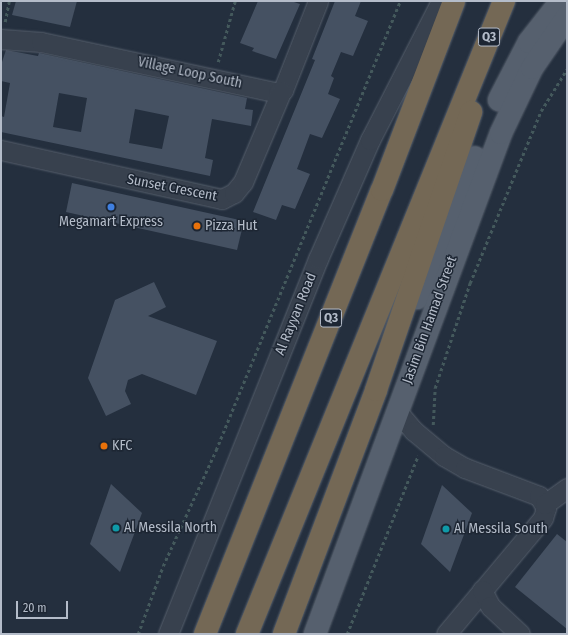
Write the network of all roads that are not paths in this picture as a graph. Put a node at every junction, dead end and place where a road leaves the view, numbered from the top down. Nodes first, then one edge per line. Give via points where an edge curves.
1 (318, 1) edge
2 (441, 1) edge
3 (454, 1) edge
4 (504, 1) edge
5 (561, 1) edge
6 (567, 17) edge
7 (1, 39) edge
8 (474, 73) junction
9 (281, 92) junction
10 (1, 150) edge
11 (376, 390) junction
12 (397, 411) junction
13 (567, 488) edge
14 (545, 504) junction
15 (482, 590) junction
16 (514, 632) edge
17 (168, 634) edge
18 (205, 634) edge
19 (246, 634) edge
20 (284, 634) edge
21 (314, 634) edge
22 (446, 634) edge

1 - 9 street
2 - 17 street, Al Rayyan Road via 366,147
3 - 18 highway, Q3
4 - 8 highway, Q3
5 - 11 main road via 529,42 503,89 402,337
6 - 12 main road, Jasim Bin Hamad Street via 532,68 515,100
7 - 9 street, Village Loop South via 41,42
8 - 11 highway via 471,113 460,151 404,302
8 - 19 highway, Q3
9 - 10 street, Sunset Crescent via 243,182 234,193 222,199
11 - 20 highway
12 - 14 street via 424,440 465,468 535,494
12 - 21 main road, Jasim Bin Hamad Street
13 - 14 street
14 - 15 street via 543,518
15 - 16 street via 490,606
15 - 22 street

